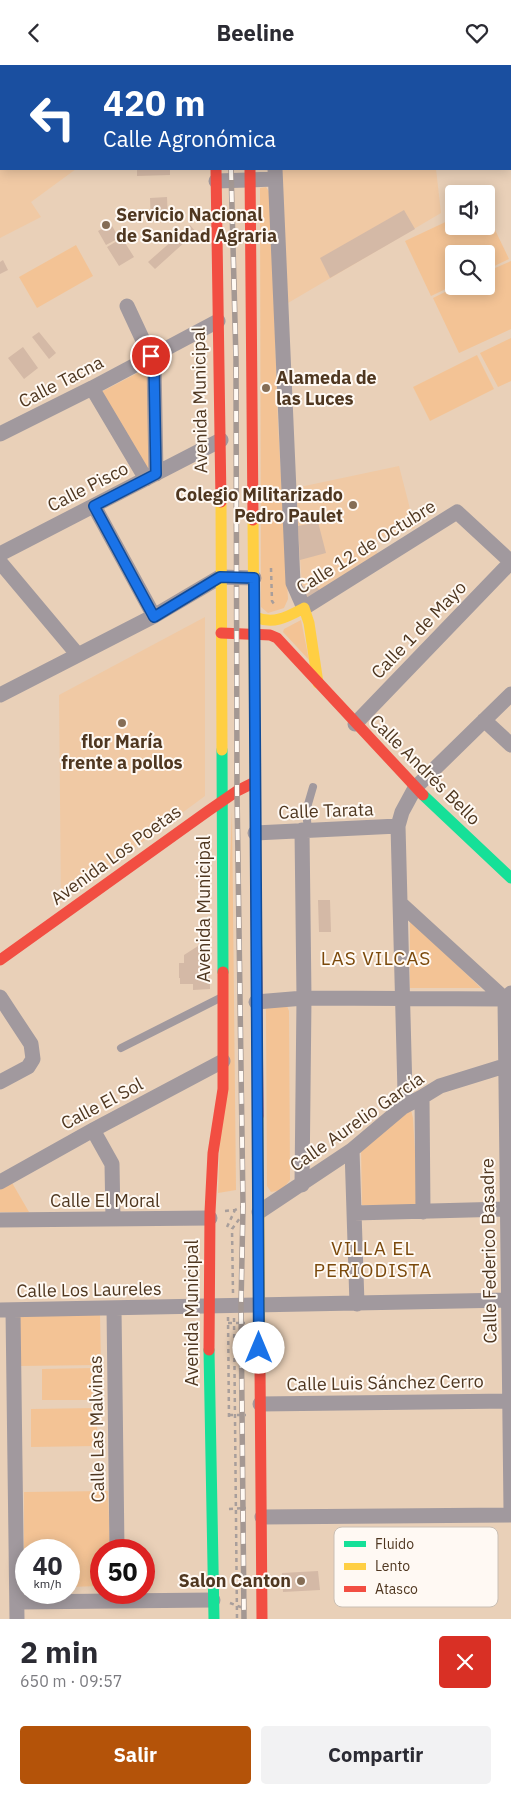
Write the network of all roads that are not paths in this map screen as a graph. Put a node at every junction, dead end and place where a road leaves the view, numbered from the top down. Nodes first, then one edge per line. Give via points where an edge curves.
1 (250, 174) edge
2 (275, 174) edge
3 (216, 175) edge
4 (127, 306) dead end
5 (218, 321) junction
6 (151, 356) junction
7 (92, 388) junction
8 (0, 434) edge
9 (221, 440) junction
10 (151, 476) junction
11 (94, 506) junction
12 (0, 554) edge
13 (0, 562) edge
14 (511, 562) edge
15 (220, 577) junction
16 (254, 578) junction
17 (304, 608) junction
18 (154, 617) junction
19 (255, 617) junction
20 (221, 633) junction
21 (255, 635) junction
22 (78, 655) junction
23 (318, 683) junction
24 (511, 694) edge
25 (0, 695) edge
26 (484, 720) junction
27 (354, 724) junction
28 (511, 745) edge
29 (255, 782) junction
30 (313, 787) dead end
31 (414, 788) junction
32 (222, 802) junction
33 (398, 826) junction
34 (305, 830) junction
35 (256, 833) junction
36 (511, 878) edge
37 (400, 903) junction
38 (0, 960) edge
39 (508, 996) edge
40 (0, 997) edge
41 (223, 997) junction
42 (304, 998) junction
43 (403, 998) junction
44 (256, 1002) junction
45 (121, 1048) dead end
46 (223, 1061) junction
47 (509, 1066) edge
48 (0, 1082) edge
49 (422, 1097) junction
50 (403, 1107) junction
51 (93, 1130) junction
52 (352, 1150) junction
53 (0, 1182) edge
54 (302, 1185) junction
55 (507, 1209) junction
56 (259, 1212) junction
57 (423, 1212) junction
58 (354, 1213) junction
59 (210, 1215) junction
60 (113, 1219) junction
61 (0, 1220) edge
62 (509, 1300) junction
63 (357, 1303) junction
64 (259, 1306) junction
65 (209, 1307) junction
66 (114, 1308) junction
67 (6, 1310) edge
68 (510, 1324) edge
69 (510, 1401) edge
70 (260, 1409) junction
71 (8, 1498) edge
72 (511, 1510) edge
73 (262, 1512) junction
74 (511, 1515) edge
75 (118, 1539) edge
76 (15, 1579) edge
77 (155, 1597) edge
78 (213, 1598) junction
79 (17, 1604) edge
80 (262, 1617) edge
81 (17, 1619) edge
82 (214, 1619) edge

1 - 2 street
1 - 3 street
1 - 16 main road
2 - 17 street via 293,583
3 - 5 main road, Avenida Municipal
4 - 6 street
5 - 6 street, Calle Tacna
5 - 9 main road, Avenida Municipal
6 - 7 street, Calle Tacna
6 - 10 street via 154,364
7 - 8 street, Calle Tacna
7 - 10 street
9 - 10 street, Calle Pisco
9 - 15 main road, Avenida Municipal
10 - 11 street, Calle Pisco
11 - 12 street, Calle Pisco
11 - 18 street
13 - 22 street
14 - 17 street, Calle 12 de Octubre via 457,512
14 - 27 street, Calle 1 de Mayo
15 - 16 street
15 - 18 street
15 - 20 main road, Avenida Municipal
16 - 19 main road
17 - 19 main road, Calle 12 de Octubre via 273,622
17 - 23 main road
18 - 22 street
19 - 21 main road
20 - 21 main road, Calle Andrés Bello
20 - 32 main road, Avenida Municipal
21 - 23 main road, Calle Andrés Bello via 277,638
21 - 29 main road
22 - 25 street
23 - 27 main road, Calle Andrés Bello
24 - 26 street
26 - 28 street
26 - 31 street
27 - 31 main road, Calle Andrés Bello
29 - 32 main road, Avenida Los Poetas
29 - 35 main road
30 - 34 lane
31 - 33 street
31 - 36 main road, Calle Andrés Bello
32 - 38 main road, Avenida Los Poetas
32 - 41 main road, Avenida Municipal
33 - 34 street, Calle Tarata
33 - 37 street
34 - 35 street, Calle Tarata
34 - 42 street
35 - 44 main road
37 - 39 street
37 - 43 street
39 - 43 street
39 - 47 street, Calle Federico Basadre
40 - 48 street via 31,1044 33,1059 28,1067
41 - 45 lane
41 - 46 main road, Avenida Municipal
42 - 43 street
42 - 44 street
42 - 54 street
43 - 50 street
44 - 56 main road
46 - 51 street, Calle El Sol
46 - 59 main road, Avenida Municipal via 221,1106 212,1160
47 - 49 street, Calle Aurelio García via 440,1086
47 - 55 street, Calle Federico Basadre
49 - 50 street, Calle Aurelio García
49 - 57 street
50 - 52 street, Calle Aurelio García
51 - 53 street, Calle El Sol
51 - 60 street via 112,1164
52 - 54 street, Calle Aurelio García
52 - 58 street
54 - 56 street, Calle Aurelio García
55 - 57 street
55 - 62 street, Calle Federico Basadre
56 - 64 main road
57 - 58 street
58 - 63 street
59 - 60 street, Calle El Moral
59 - 65 main road, Avenida Municipal
60 - 61 street, Calle El Moral
62 - 63 street, Calle Los Laureles
62 - 68 street, Calle Federico Basadre
63 - 64 street, Calle Los Laureles
64 - 65 street, Calle Los Laureles
64 - 70 main road
65 - 66 street, Calle Los Laureles
65 - 78 main road, Avenida Municipal
66 - 67 street, Calle Los Laureles
66 - 75 street, Calle Las Malvinas
67 - 71 street
68 - 69 street, Calle Federico Basadre
69 - 70 street, Calle Luis Sánchez Cerro
69 - 72 street, Calle Federico Basadre
70 - 73 main road
71 - 76 street
73 - 74 street
73 - 80 main road
77 - 78 street
78 - 82 main road, Avenida Municipal
79 - 81 street

